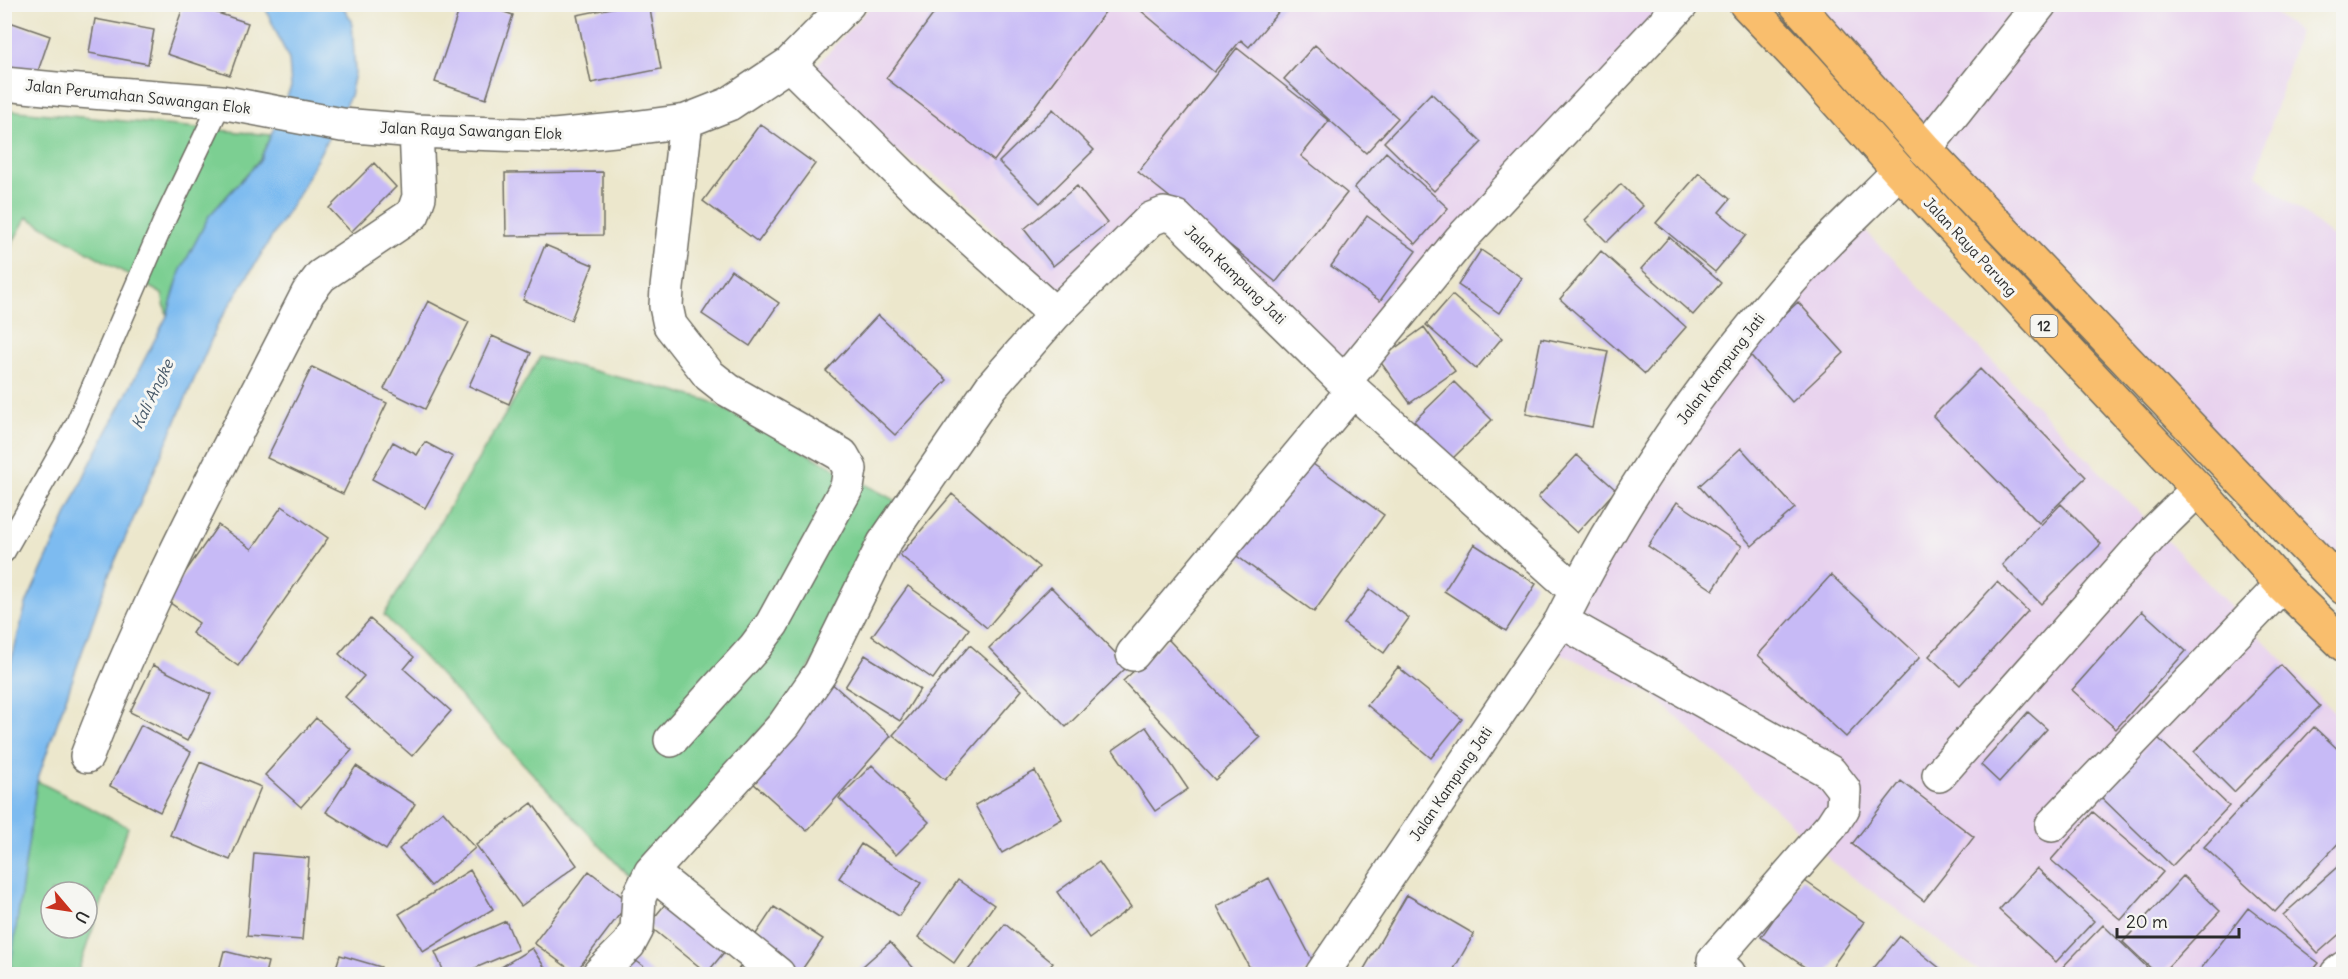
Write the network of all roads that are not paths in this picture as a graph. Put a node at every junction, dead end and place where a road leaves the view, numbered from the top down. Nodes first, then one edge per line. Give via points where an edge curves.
1 (848, 4) edge
2 (1682, 4) edge
3 (1746, 4) edge
4 (1796, 4) edge
5 (2040, 4) edge
6 (1831, 43) junction
7 (789, 64) junction
8 (1805, 66) junction
9 (4, 84) edge
10 (221, 102) junction
11 (686, 121) junction
12 (342, 125) joint
13 (416, 132) junction
14 (1925, 149) junction
15 (1899, 171) junction
16 (1055, 314) junction
17 (1349, 386) junction
18 (2198, 489) junction
19 (4, 552) edge
20 (2282, 585) junction
21 (2343, 588) edge
22 (1576, 591) junction
23 (1561, 621) junction
24 (2343, 645) edge
25 (1133, 654) dead end
26 (671, 740) dead end
27 (87, 756) dead end
28 (1939, 775) dead end
29 (2052, 825) dead end
30 (651, 872) junction
31 (2343, 968) edge
32 (599, 975) edge
33 (778, 975) edge
34 (1322, 975) edge
35 (1729, 975) edge
36 (2337, 975) edge

1 - 7 street, Jalan Raya Sawangan Elok
2 - 17 street via 1461,239
3 - 8 highway, Jalan Raya Parung / 12
4 - 6 highway, 12
5 - 14 street
6 - 8 highway
6 - 14 highway, 12
7 - 11 street, Jalan Raya Sawangan Elok via 729,104
7 - 16 street via 921,194
8 - 15 highway, Jalan Raya Parung / 12
9 - 10 street, Jalan Perumahan Sawangan Elok
10 - 12 street, Jalan Perumahan Sawangan Elok
10 - 19 lane via 164,221 76,424
11 - 13 street, Jalan Raya Sawangan Elok via 554,135
11 - 26 street via 667,288 670,325 709,375 728,390 842,455 850,469 847,487 772,624
12 - 13 street, Jalan Raya Sawangan Elok
13 - 27 street via 419,197 413,214 321,276 308,292 159,587 109,696
14 - 21 highway, 12
15 - 18 highway, Jalan Raya Parung / 12
15 - 22 street, Jalan Kampung Jati via 1788,283 1740,342 1656,456
16 - 17 street, Jalan Kampung Jati via 1151,219 1164,214 1176,217
16 - 30 street, Jalan Kampung Jati via 992,386 884,543 820,673 784,725
17 - 22 street, Jalan Kampung Jati
17 - 25 street
18 - 20 highway, Jalan Raya Parung / 12
18 - 28 street via 2155,531
20 - 24 highway, Jalan Raya Parung / 12
20 - 29 street
22 - 23 street, Jalan Kampung Jati
23 - 34 street, Jalan Kampung Jati
23 - 35 street via 1830,772 1845,790 1843,808 1832,825 1714,960
30 - 32 street, Jalan Kampung Jati via 639,897 637,928 629,944
30 - 33 street
31 - 36 street

